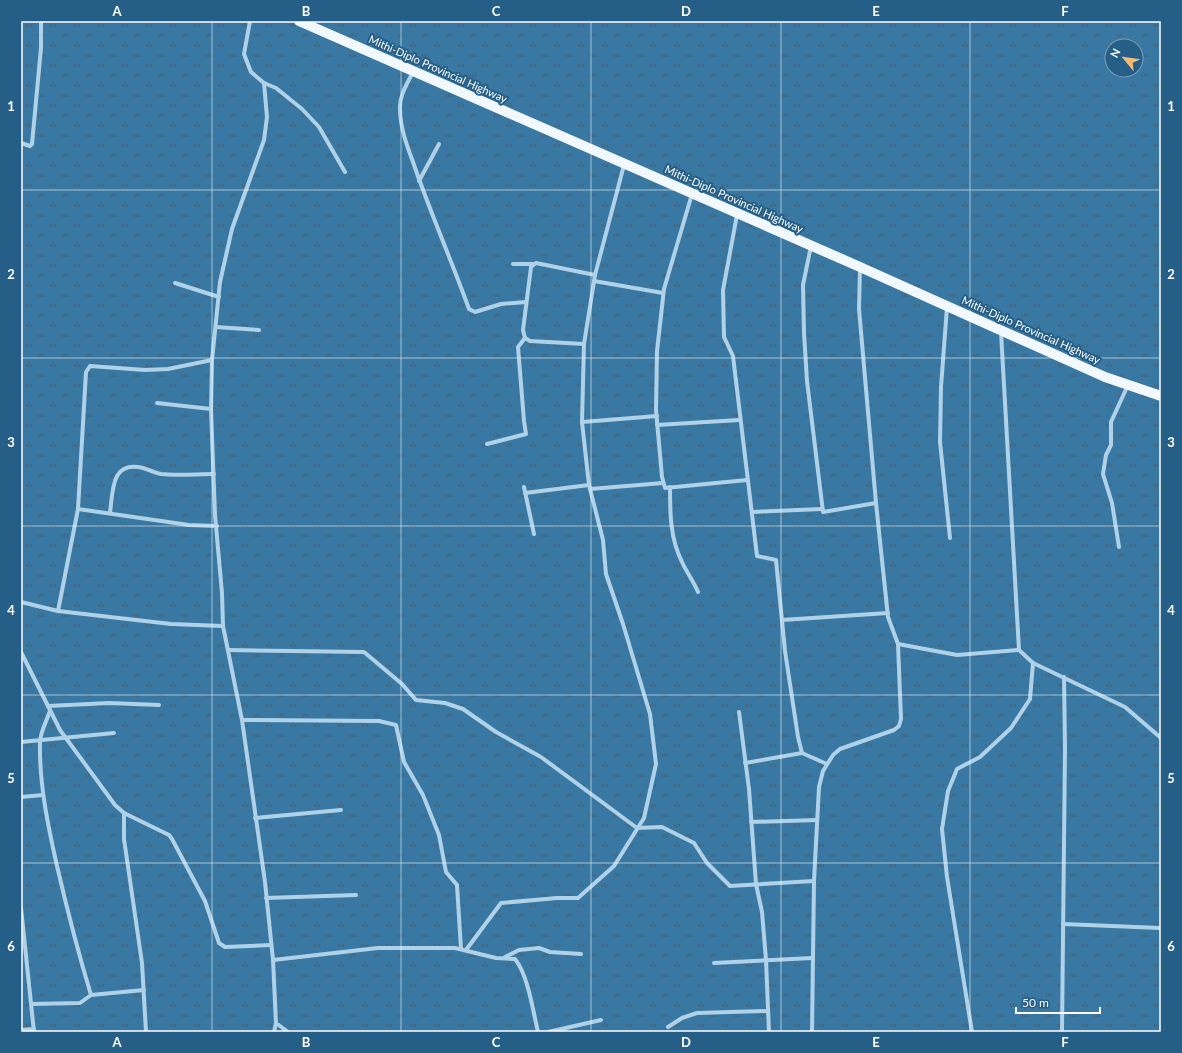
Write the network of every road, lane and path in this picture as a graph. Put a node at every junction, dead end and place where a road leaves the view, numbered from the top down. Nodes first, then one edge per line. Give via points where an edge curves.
1 (41, 21) edge
2 (250, 21) edge
3 (299, 21) edge
4 (413, 72) junction
5 (264, 83) junction
6 (21, 143) edge
7 (439, 144) dead end
8 (624, 165) junction
9 (345, 172) dead end
10 (419, 181) junction
11 (693, 193) junction
12 (737, 215) junction
13 (811, 246) junction
14 (513, 264) dead end
15 (533, 264) junction
16 (860, 267) junction
17 (595, 276) junction
18 (594, 281) junction
19 (175, 283) dead end
20 (663, 293) junction
21 (219, 297) junction
22 (526, 302) junction
23 (948, 306) junction
24 (216, 327) junction
25 (259, 330) dead end
26 (1000, 330) junction
27 (525, 338) junction
28 (584, 344) junction
29 (212, 360) junction
30 (1128, 385) junction
31 (1161, 396) edge
32 (157, 403) dead end
33 (211, 409) junction
34 (657, 416) junction
35 (739, 420) junction
36 (582, 422) junction
37 (657, 425) junction
38 (487, 444) dead end
39 (214, 474) junction
40 (747, 480) junction
41 (663, 483) junction
42 (524, 487) dead end
43 (590, 487) junction
44 (670, 487) junction
45 (525, 493) junction
46 (876, 504) junction
47 (78, 509) junction
48 (822, 509) junction
49 (752, 512) junction
50 (110, 513) junction
51 (217, 526) junction
52 (534, 534) dead end
53 (950, 538) dead end
54 (1119, 547) dead end
55 (698, 592) dead end
56 (21, 602) edge
57 (58, 611) junction
58 (888, 613) junction
59 (782, 620) junction
60 (223, 626) junction
61 (898, 644) junction
62 (228, 650) junction
63 (1019, 650) junction
64 (21, 652) edge
65 (1033, 663) junction
66 (1064, 677) junction
67 (159, 705) dead end
68 (48, 706) junction
69 (50, 711) junction
70 (739, 712) dead end
71 (242, 720) junction
72 (114, 733) dead end
73 (65, 737) junction
74 (1161, 738) edge
75 (40, 741) junction
76 (21, 742) edge
77 (802, 753) junction
78 (745, 763) junction
79 (827, 764) junction
80 (44, 795) junction
81 (21, 797) edge
82 (341, 810) dead end
83 (124, 813) junction
84 (255, 818) junction
85 (818, 820) junction
86 (751, 822) junction
87 (637, 828) junction
88 (814, 881) junction
89 (756, 884) junction
90 (356, 895) dead end
91 (266, 898) junction
92 (21, 908) edge
93 (1063, 924) junction
94 (1160, 928) edge
95 (271, 945) junction
96 (464, 950) junction
97 (581, 954) dead end
98 (503, 958) junction
99 (812, 958) junction
100 (273, 960) junction
101 (766, 960) junction
102 (714, 963) dead end
103 (144, 990) junction
104 (91, 995) junction
105 (32, 1004) junction
106 (768, 1011) junction
107 (601, 1020) dead end
108 (276, 1023) junction
109 (668, 1026) dead end
110 (21, 1030) edge
111 (34, 1031) edge
112 (146, 1032) edge
113 (274, 1032) edge
114 (288, 1032) edge
115 (538, 1032) edge
116 (548, 1032) edge
117 (769, 1032) edge
118 (812, 1032) edge
119 (972, 1032) edge
120 (1062, 1032) edge

1 - 6 street via 32,144 30,146
2 - 5 street via 244,54 250,72
3 - 4 main road, Mithi-Diplo Provincial Highway
4 - 8 main road, Mithi-Diplo Provincial Highway
4 - 10 street via 401,98 400,109 402,127
5 - 9 street via 282,92 319,127
5 - 21 street via 267,117 264,140 232,229
7 - 10 street
8 - 11 main road, Mithi-Diplo Provincial Highway
8 - 17 street
10 - 22 street via 471,311 501,304
11 - 12 main road, Mithi-Diplo Provincial Highway
11 - 20 street
12 - 13 main road, Mithi-Diplo Provincial Highway
12 - 35 street via 723,290 724,337 733,356
13 - 16 main road, Mithi-Diplo Provincial Highway
13 - 48 street via 803,285 804,333
14 - 15 street
15 - 17 street
15 - 22 street
16 - 23 main road, Mithi-Diplo Provincial Highway
16 - 46 street via 859,309
17 - 18 street
18 - 20 street
18 - 28 street
19 - 21 street
20 - 34 street via 657,351
21 - 24 street
22 - 27 street via 523,330
23 - 26 main road, Mithi-Diplo Provincial Highway
23 - 53 street via 941,387 940,442
24 - 25 street
24 - 29 street
26 - 30 main road, Mithi-Diplo Provincial Highway
26 - 63 street
27 - 28 street via 530,341
27 - 38 street via 518,347 526,434
28 - 36 street
29 - 33 street
29 - 47 street via 168,369 90,366 86,372
30 - 31 main road, Mithi-Diplo Provincial Highway
30 - 54 street via 1111,422 1111,445 1106,455 1103,474 1112,503
32 - 33 street
33 - 39 street
34 - 36 street
34 - 37 street
35 - 37 street
35 - 40 street
36 - 43 street
37 - 41 street
39 - 50 street via 160,474 128,466 119,472 114,480
39 - 51 street
40 - 44 street
40 - 49 street
41 - 43 street
41 - 44 street via 665,488
42 - 45 street
43 - 45 street
43 - 87 street via 604,540 606,574 650,714 656,764 644,818
44 - 55 street via 670,518 674,541 682,563
45 - 52 street
46 - 48 street via 823,512
46 - 58 street
47 - 50 street
47 - 57 street
48 - 49 street
49 - 59 street via 757,556 776,560
50 - 51 street via 189,525
51 - 60 street
56 - 57 street
57 - 60 street via 171,624
58 - 59 street
58 - 61 street
59 - 77 street via 796,729
60 - 62 street
61 - 63 street via 957,655
61 - 79 street via 901,719 899,726 840,749
62 - 71 street
62 - 87 street via 364,652 402,684 416,700 445,703 463,709 541,758
63 - 65 street
64 - 68 street
65 - 66 street
65 - 119 street via 1030,699 1011,728 980,757 957,769 948,791 942,829
66 - 74 street via 1125,707
66 - 93 street
67 - 68 street via 110,703
68 - 69 street
69 - 73 street
69 - 75 street
70 - 78 street
71 - 84 street
71 - 96 street via 379,721 396,725 404,762 423,794 438,835 446,872 457,885
72 - 73 street
73 - 75 street
73 - 83 street via 115,805
75 - 76 street
75 - 80 street
77 - 78 street
77 - 79 street
78 - 86 street
79 - 85 street via 819,786
80 - 81 street
80 - 104 street via 50,838 65,903
82 - 84 street
83 - 95 street via 169,835 172,839 205,901 219,943 225,947
83 - 103 street via 124,839
84 - 91 street
85 - 86 street
85 - 88 street
86 - 89 street
87 - 89 street via 662,827 694,843 707,863 730,886
87 - 96 street via 614,866 578,898 501,903
88 - 89 street
88 - 99 street
89 - 101 street via 762,912
90 - 91 street
91 - 95 street
92 - 105 street
93 - 94 street
93 - 120 street
95 - 100 street
96 - 98 street
96 - 100 street via 378,948
97 - 98 street via 550,952 539,948 518,950
98 - 115 street via 515,959 519,964
99 - 101 street
99 - 118 street
100 - 108 street
101 - 102 street
101 - 106 street
103 - 104 street
103 - 112 street
104 - 105 street via 80,1003
105 - 111 street
106 - 109 street via 697,1013
106 - 117 street
107 - 116 street
108 - 113 street
108 - 114 street
110 - 111 street

